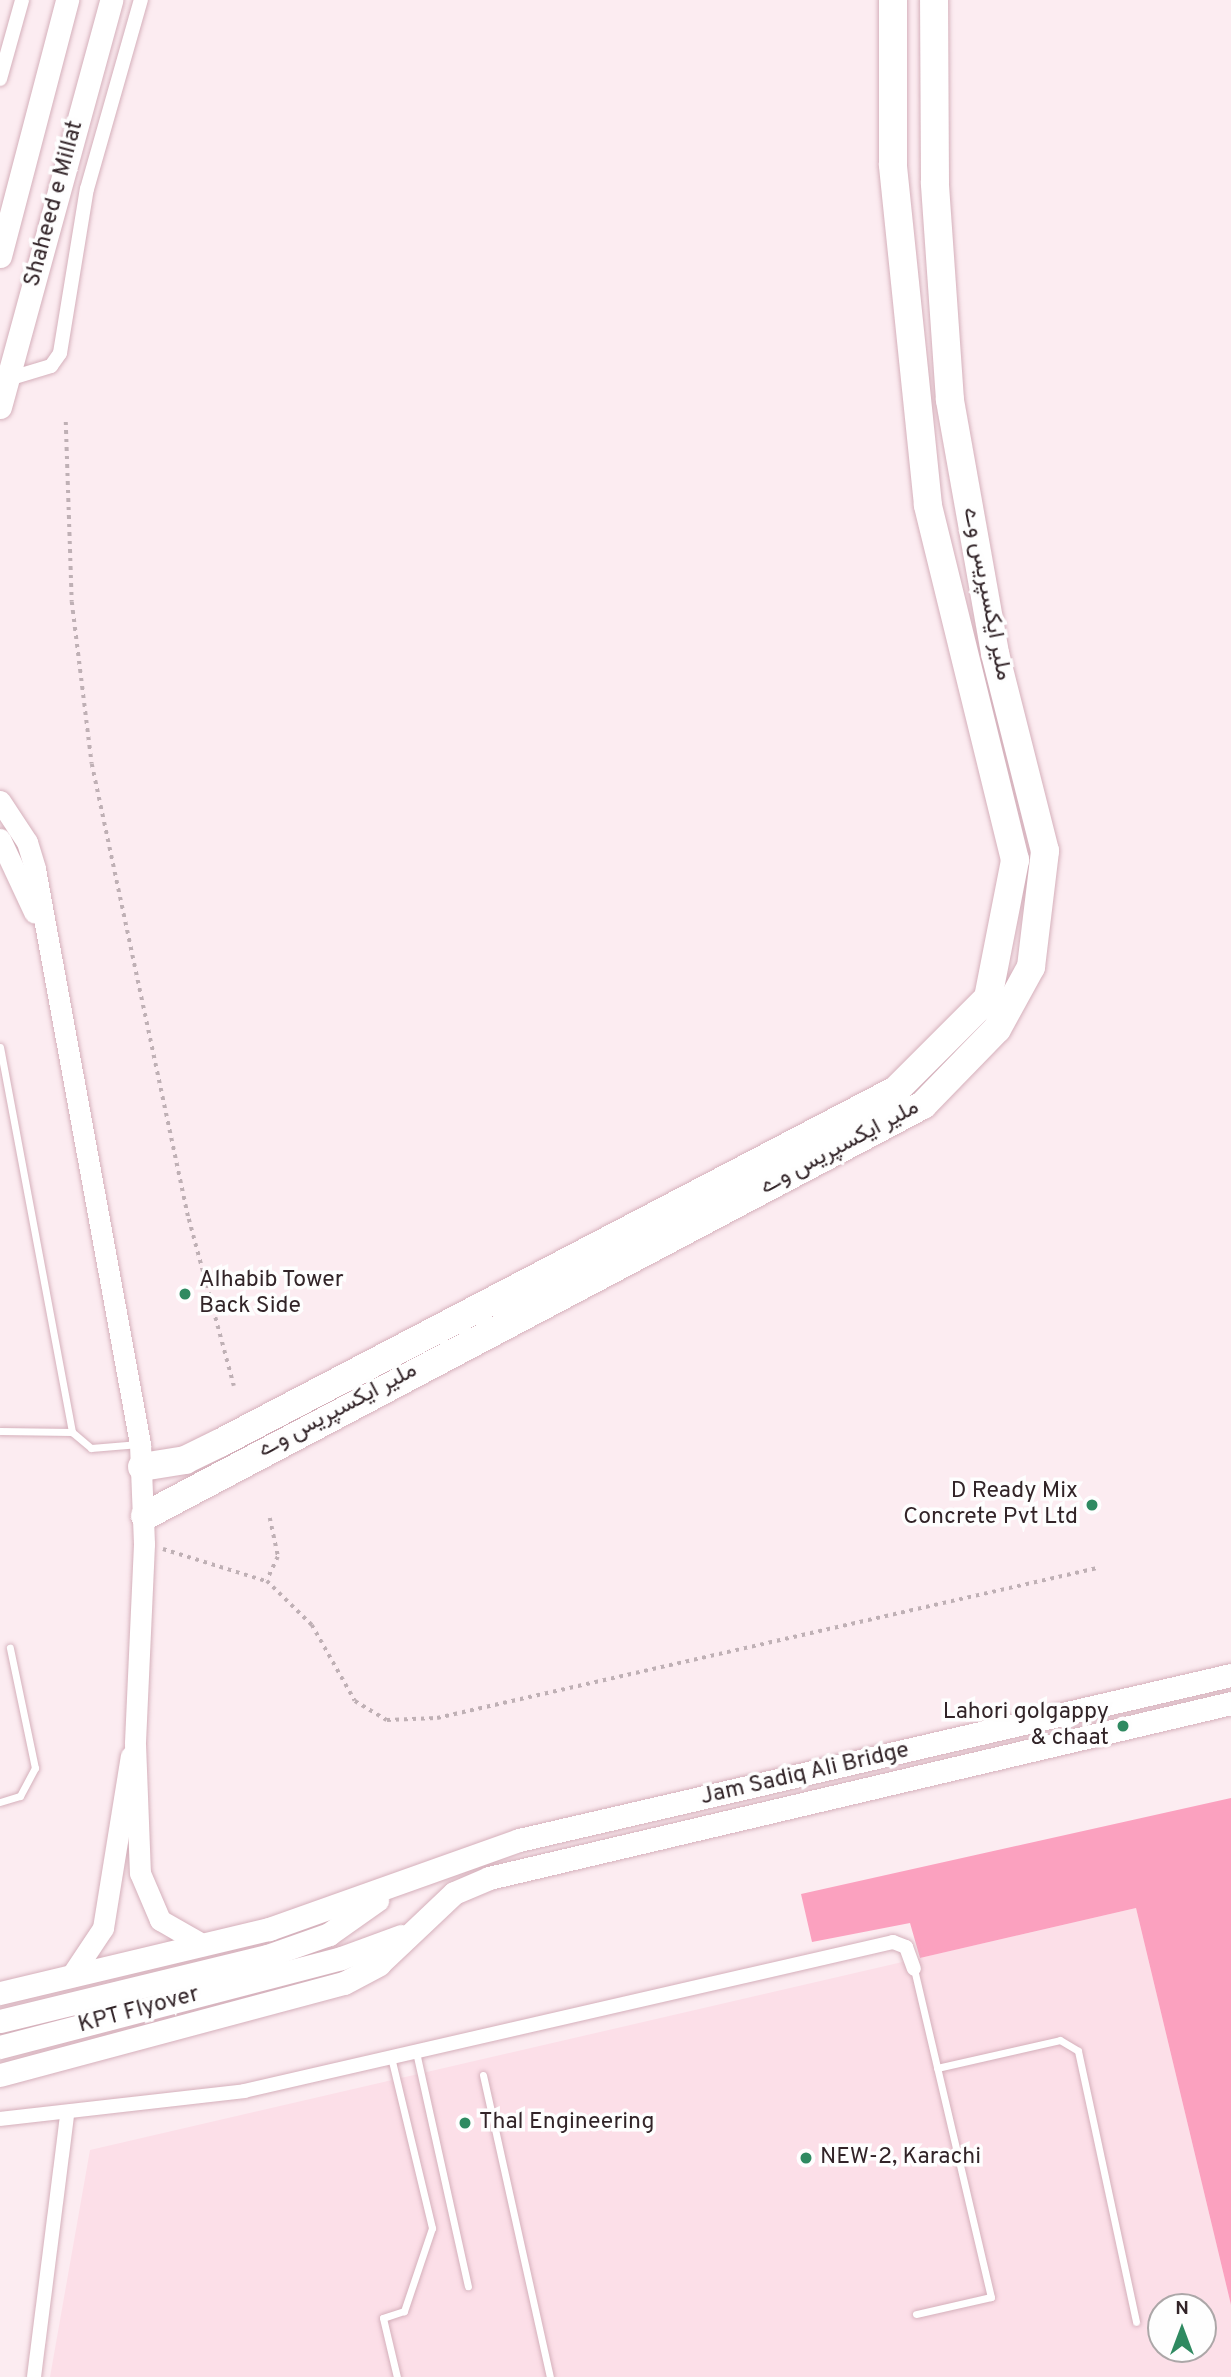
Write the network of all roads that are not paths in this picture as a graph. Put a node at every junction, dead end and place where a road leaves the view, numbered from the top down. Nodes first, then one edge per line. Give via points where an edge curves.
1 (22, 0) edge
2 (67, 0) edge
3 (111, 0) edge
4 (141, 0) edge
5 (893, 0) edge
6 (934, 0) edge
7 (0, 79) edge
8 (0, 256) edge
9 (8, 379) junction
10 (0, 407) edge
11 (0, 801) edge
12 (0, 839) edge
13 (42, 926) junction
14 (0, 1047) edge
15 (0, 1431) edge
16 (72, 1432) junction
17 (141, 1456) junction
18 (145, 1516) junction
19 (10, 1648) dead end
20 (1231, 1675) edge
21 (1231, 1703) edge
22 (135, 1744) junction
23 (0, 1802) edge
24 (384, 1893) junction
25 (402, 1936) junction
26 (202, 1944) junction
27 (273, 1965) junction
28 (914, 1969) joint
29 (71, 1976) junction
30 (0, 1993) edge
31 (0, 2021) edge
32 (0, 2047) edge
33 (415, 2048) junction
34 (390, 2053) junction
35 (937, 2068) junction
36 (0, 2075) edge
37 (483, 2075) dead end
38 (67, 2115) junction
39 (0, 2119) edge
40 (468, 2286) dead end
41 (916, 2315) dead end
42 (1136, 2322) dead end
43 (34, 2377) edge
44 (397, 2377) edge
45 (550, 2377) edge

1 - 7 street
2 - 8 main road, Shaheed e Millat
3 - 9 main road, Shaheed e Millat
4 - 9 street via 87,189 64,343 51,366
5 - 17 highway, ملیر ایکسپریس وے via 893,164 928,505 1015,860 988,998 896,1090 185,1460
6 - 18 highway, ملیر ایکسپریس وے via 935,183 950,400 995,653 1045,851 1031,967 997,1030 923,1105
9 - 10 main road, Shaheed e Millat
11 - 13 street via 27,842
12 - 13 street
13 - 17 street
14 - 16 lane
15 - 16 lane
16 - 17 lane via 91,1448
17 - 18 street
18 - 22 street
19 - 23 lane via 36,1768 20,1797
20 - 24 main road, Jam Sadiq Ali Bridge via 519,1840
21 - 25 main road, Jam Sadiq Ali Bridge via 489,1878 454,1893
22 - 26 street via 146,1897 175,1934
22 - 29 street via 118,1803 103,1928
24 - 26 main road
24 - 27 main road via 329,1934
25 - 27 main road
25 - 36 main road via 379,1964 344,1983
26 - 29 main road
27 - 31 main road, KPT Flyover
27 - 32 main road, KPT Flyover
28 - 33 street via 906,1947 893,1942
28 - 35 lane
29 - 30 main road
33 - 34 street
33 - 40 lane
34 - 38 street via 244,2091
34 - 44 lane via 432,2228 404,2311 383,2318
35 - 41 lane via 991,2297
35 - 42 lane via 1060,2040 1078,2051
37 - 45 lane
38 - 39 street
38 - 43 street

